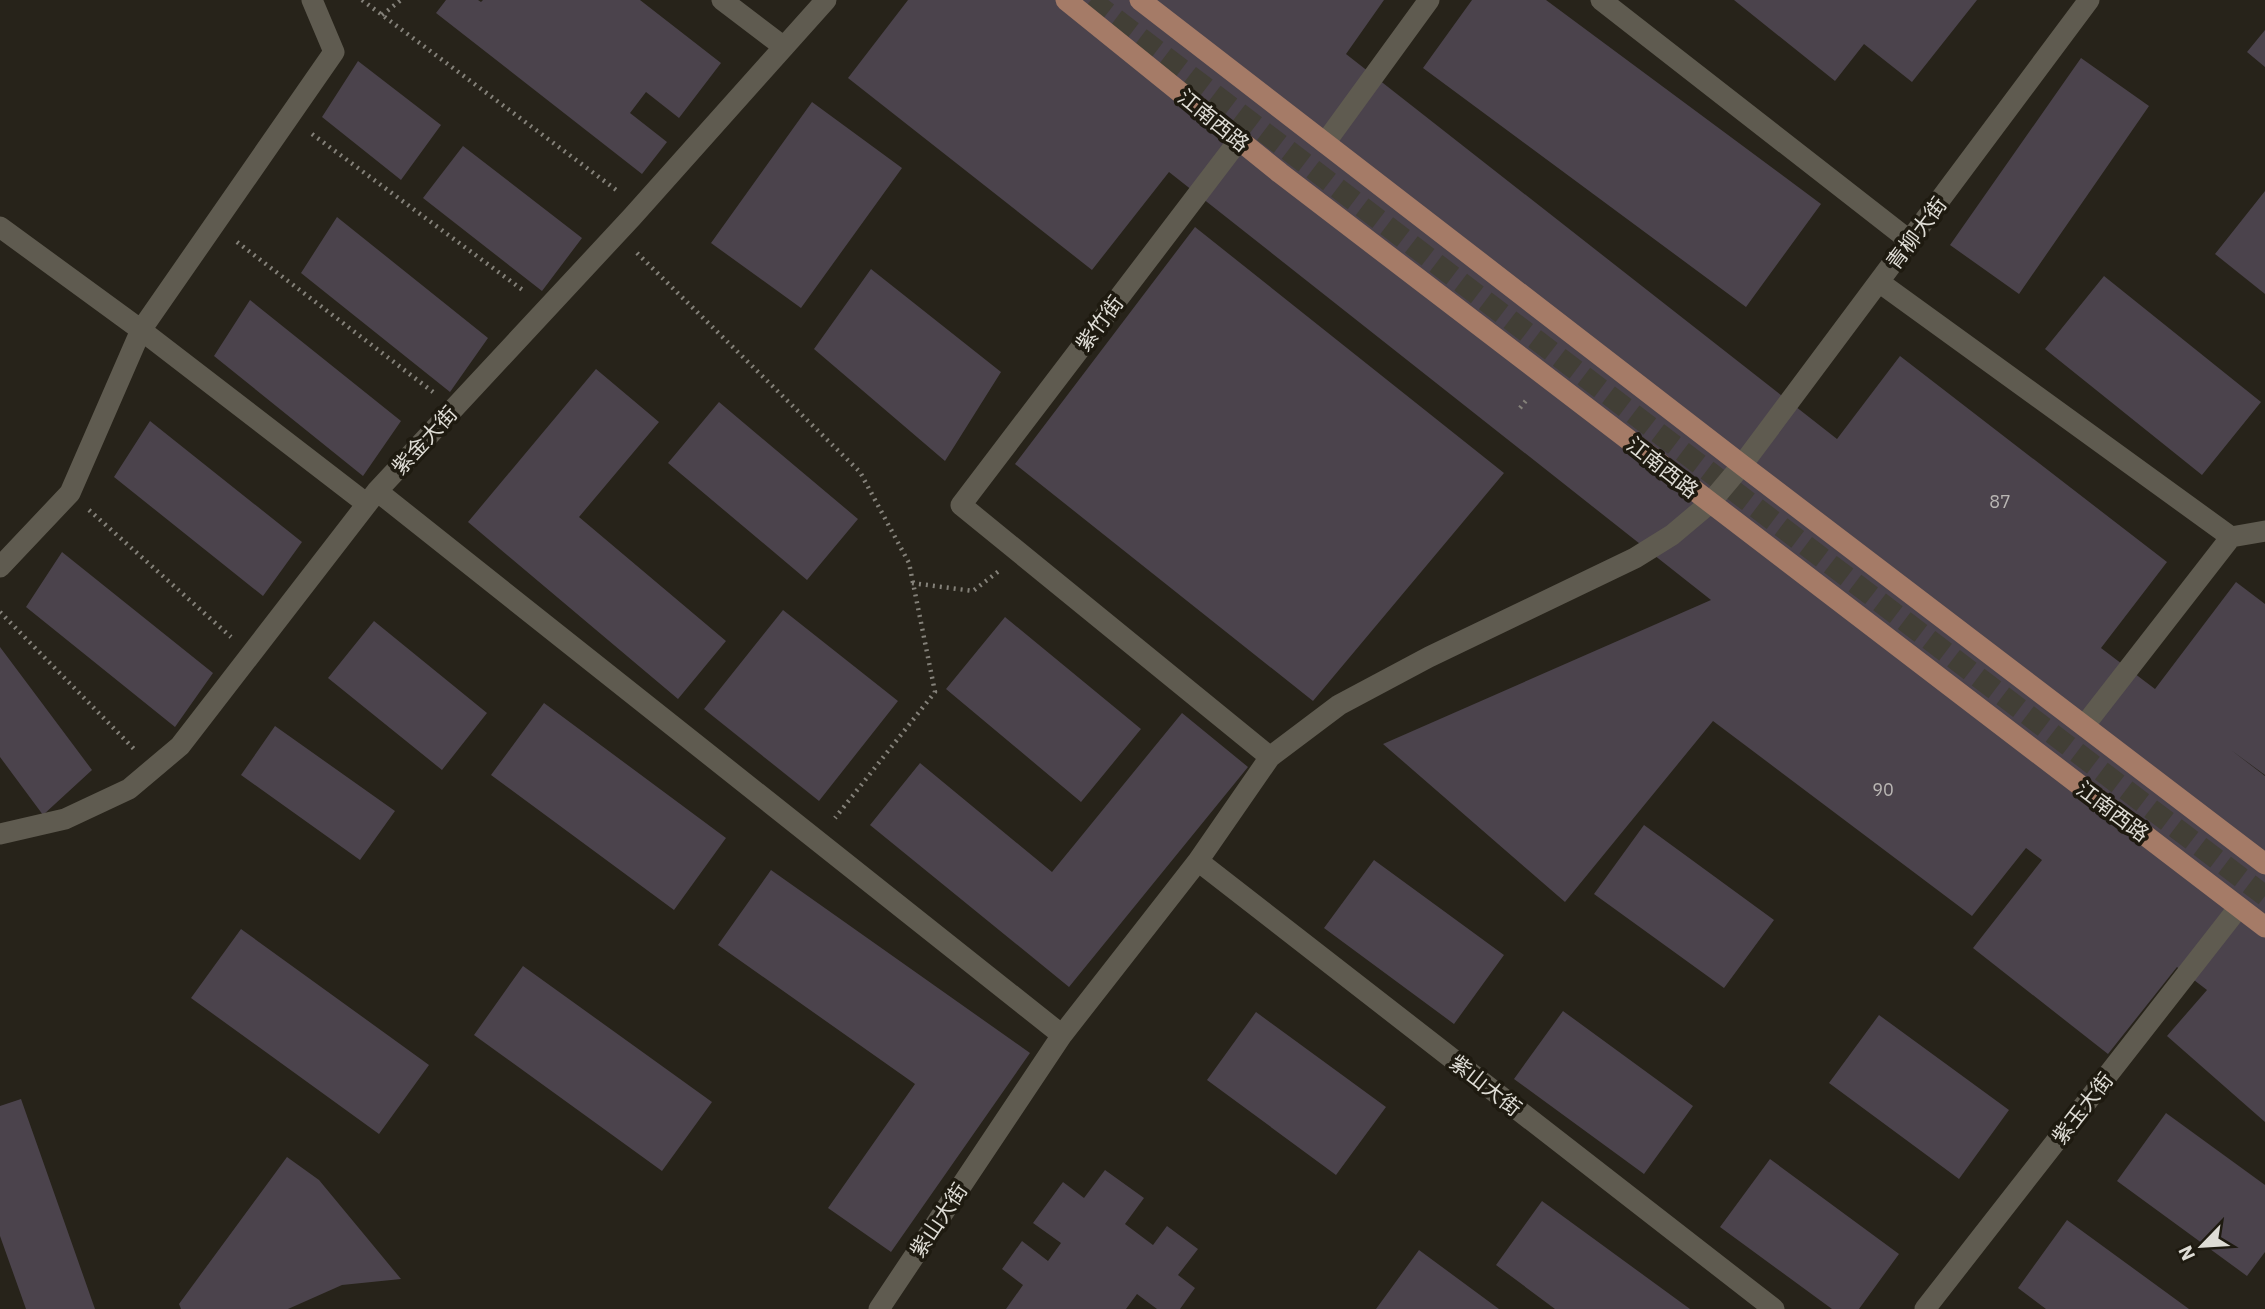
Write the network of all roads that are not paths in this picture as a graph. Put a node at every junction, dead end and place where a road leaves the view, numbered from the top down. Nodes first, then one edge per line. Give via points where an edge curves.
1 (312, 0) edge
2 (722, 0) edge
3 (826, 0) edge
4 (1066, 0) edge
5 (1140, 0) edge
6 (1429, 0) edge
7 (1601, 0) edge
8 (2089, 0) edge
9 (784, 47) junction
10 (1238, 140) junction
11 (1325, 143) junction
12 (0, 227) edge
13 (1910, 241) junction
14 (1879, 282) junction
15 (141, 330) junction
16 (1742, 465) junction
17 (372, 497) junction
18 (1710, 503) junction
19 (2265, 531) edge
20 (2231, 537) junction
21 (0, 567) edge
22 (2084, 726) junction
23 (1270, 757) junction
24 (0, 834) edge
25 (1198, 861) junction
26 (2265, 864) edge
27 (2239, 907) junction
28 (2265, 927) edge
29 (1062, 1035) junction
30 (879, 1309) edge
31 (1774, 1309) edge
32 (1925, 1309) edge

1 - 15 street via 334,52
2 - 9 street
3 - 9 street, 紫金大街
4 - 10 main road, 江南西路
5 - 11 main road
6 - 11 street
7 - 13 street
8 - 13 street, 青柳大街
9 - 17 street, 紫金大街
10 - 18 main road, 江南西路
10 - 23 street, 紫竹街 via 961,505
11 - 16 main road
12 - 15 street
13 - 14 street, 青柳大街
14 - 16 street, 青柳大街
14 - 20 street
15 - 17 street
15 - 21 street via 70,493
16 - 18 street, 紫山大街
16 - 22 main road
17 - 24 street, 紫金大街 via 180,746 129,789 65,819
17 - 29 street
18 - 23 street, 紫山大街 via 1635,558 1339,705
18 - 27 main road, 江南西路
19 - 20 street
20 - 22 street
22 - 26 main road
23 - 25 street, 紫山大街
25 - 29 street, 紫山大街
25 - 31 street, 紫山大街
27 - 28 main road, 江南西路
27 - 32 street, 紫玉大街
29 - 30 street, 紫山大街

